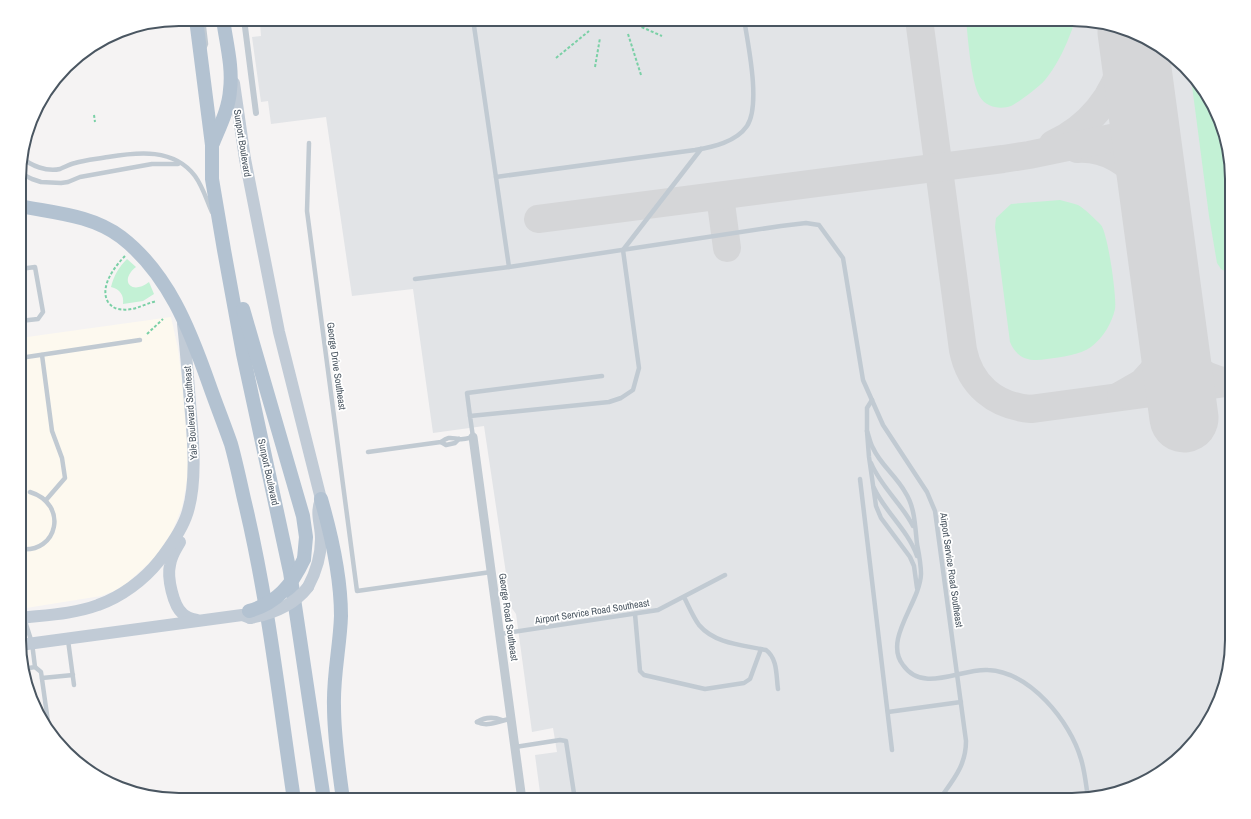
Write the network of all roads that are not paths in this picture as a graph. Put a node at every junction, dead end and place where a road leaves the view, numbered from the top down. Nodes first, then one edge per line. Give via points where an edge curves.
1 (197, 26) edge
2 (204, 26) edge
3 (225, 26) edge
4 (225, 26) edge
5 (245, 26) edge
6 (474, 26) edge
7 (745, 26) edge
8 (201, 56) junction
9 (256, 112) dead end
10 (309, 143) dead end
11 (212, 145) junction
12 (701, 149) junction
13 (27, 161) edge
14 (182, 164) junction
15 (26, 176) edge
16 (496, 177) junction
17 (26, 207) edge
18 (622, 250) junction
19 (224, 256) junction
20 (509, 266) junction
21 (26, 268) edge
22 (415, 279) dead end
23 (183, 317) junction
24 (26, 320) edge
25 (140, 340) dead end
26 (42, 355) junction
27 (26, 357) edge
28 (602, 376) dead end
29 (872, 400) junction
30 (470, 416) junction
31 (867, 431) junction
32 (473, 437) junction
33 (368, 452) dead end
34 (869, 457) junction
35 (860, 479) dead end
36 (872, 484) junction
37 (30, 492) dead end
38 (321, 499) junction
39 (46, 500) junction
40 (186, 518) junction
41 (916, 534) junction
42 (26, 549) edge
43 (920, 567) junction
44 (491, 572) junction
45 (726, 575) dead end
46 (917, 592) junction
47 (684, 598) junction
48 (635, 614) junction
49 (247, 615) junction
50 (26, 617) edge
51 (199, 621) junction
52 (500, 634) junction
53 (68, 638) junction
54 (26, 644) edge
55 (761, 649) junction
56 (35, 667) junction
57 (29, 668) edge
58 (73, 675) junction
59 (958, 675) junction
60 (42, 678) junction
61 (74, 685) dead end
62 (778, 689) dead end
63 (961, 702) junction
64 (888, 712) junction
65 (47, 717) edge
66 (512, 719) junction
67 (502, 720) dead end
68 (515, 747) junction
69 (892, 750) dead end
70 (1087, 792) edge
71 (293, 793) edge
72 (323, 793) edge
73 (342, 793) edge
74 (521, 793) edge
75 (574, 793) edge
76 (944, 793) edge

1 - 8 main road, Sunport Boulevard
2 - 8 lane via 206,44
3 - 11 main road, Sunport Boulevard via 230,90 226,112
4 - 38 main road, Sunport Boulevard via 245,159 279,332
5 - 9 street
6 - 16 lane
7 - 12 lane via 754,92 754,107 750,121 739,133 724,143
8 - 11 main road, Sunport Boulevard
10 - 44 lane, George Drive Southeast via 307,211 357,591
11 - 19 main road, Sunport Boulevard via 212,179
12 - 16 lane
12 - 18 lane
13 - 14 lane via 36,167 59,169 75,163 139,153 154,154
14 - 15 lane via 152,164 61,183
14 - 19 lane via 196,177 214,218
16 - 20 lane
17 - 23 main road via 82,218 108,228 150,264
18 - 20 lane, Airport Service Road Southeast
18 - 29 lane, Airport Service Road Southeast via 806,223 819,225 843,258 863,380
18 - 30 lane via 639,368 633,390 609,402
19 - 49 main road, bridge via 239,294 303,516 306,536 304,559 295,577 282,593
19 - 72 main road, Sunport Boulevard via 290,572
20 - 22 lane, Airport Service Road Southeast
21 - 24 lane via 35,267 43,312 38,319
23 - 40 main road, Yale Boulevard Southeast via 194,465
23 - 71 main road via 231,445 250,526 263,587
25 - 26 lane
26 - 27 lane
26 - 39 lane via 52,430 62,458 65,478
28 - 30 lane via 467,394
29 - 31 lane via 867,408
29 - 59 lane, Airport Service Road Southeast via 883,425 932,502
30 - 32 lane
31 - 34 lane
31 - 41 lane via 872,447 910,501
32 - 33 lane via 445,438 440,442
32 - 44 street, George Road Southeast
34 - 36 lane
34 - 41 lane via 880,479 908,516
35 - 64 lane
36 - 43 lane via 911,542
36 - 46 lane via 878,512 914,566
37 - 39 lane
38 - 49 main road, bridge via 318,508 320,550 315,574 308,587 278,610 269,614
38 - 73 main road via 336,559 340,596 334,707
39 - 42 lane via 54,517 51,536 36,548
40 - 50 main road, Yale Boulevard Southeast via 172,544 154,567 117,596 90,607
40 - 51 main road via 182,539 170,563 169,578 179,611 186,617
41 - 43 lane
43 - 46 lane
44 - 52 street, George Road Southeast
45 - 47 lane, Airport Service Road Southeast
46 - 59 lane via 898,637 899,658 907,670 919,677 932,679
47 - 48 lane, Airport Service Road Southeast via 658,610
47 - 55 lane via 698,624 710,635 724,641
48 - 52 lane, Airport Service Road Southeast
48 - 55 lane via 640,671 644,675 706,689 744,683 750,680
49 - 51 main road
51 - 53 main road
52 - 66 street, George Road Southeast
53 - 54 main road
53 - 58 lane
54 - 56 lane
55 - 62 lane via 766,650 773,658
56 - 57 lane
56 - 60 lane via 41,672
58 - 60 lane
58 - 61 lane
59 - 63 lane, Airport Service Road Southeast
59 - 70 lane via 971,670 999,671 1023,681 1034,690 1060,718 1076,746
60 - 65 lane
63 - 64 lane
63 - 76 lane, Airport Service Road Southeast via 966,741 965,757 958,773
64 - 69 lane
66 - 67 lane
66 - 68 street, George Road Southeast
68 - 74 street, George Road Southeast
68 - 75 lane via 566,741

